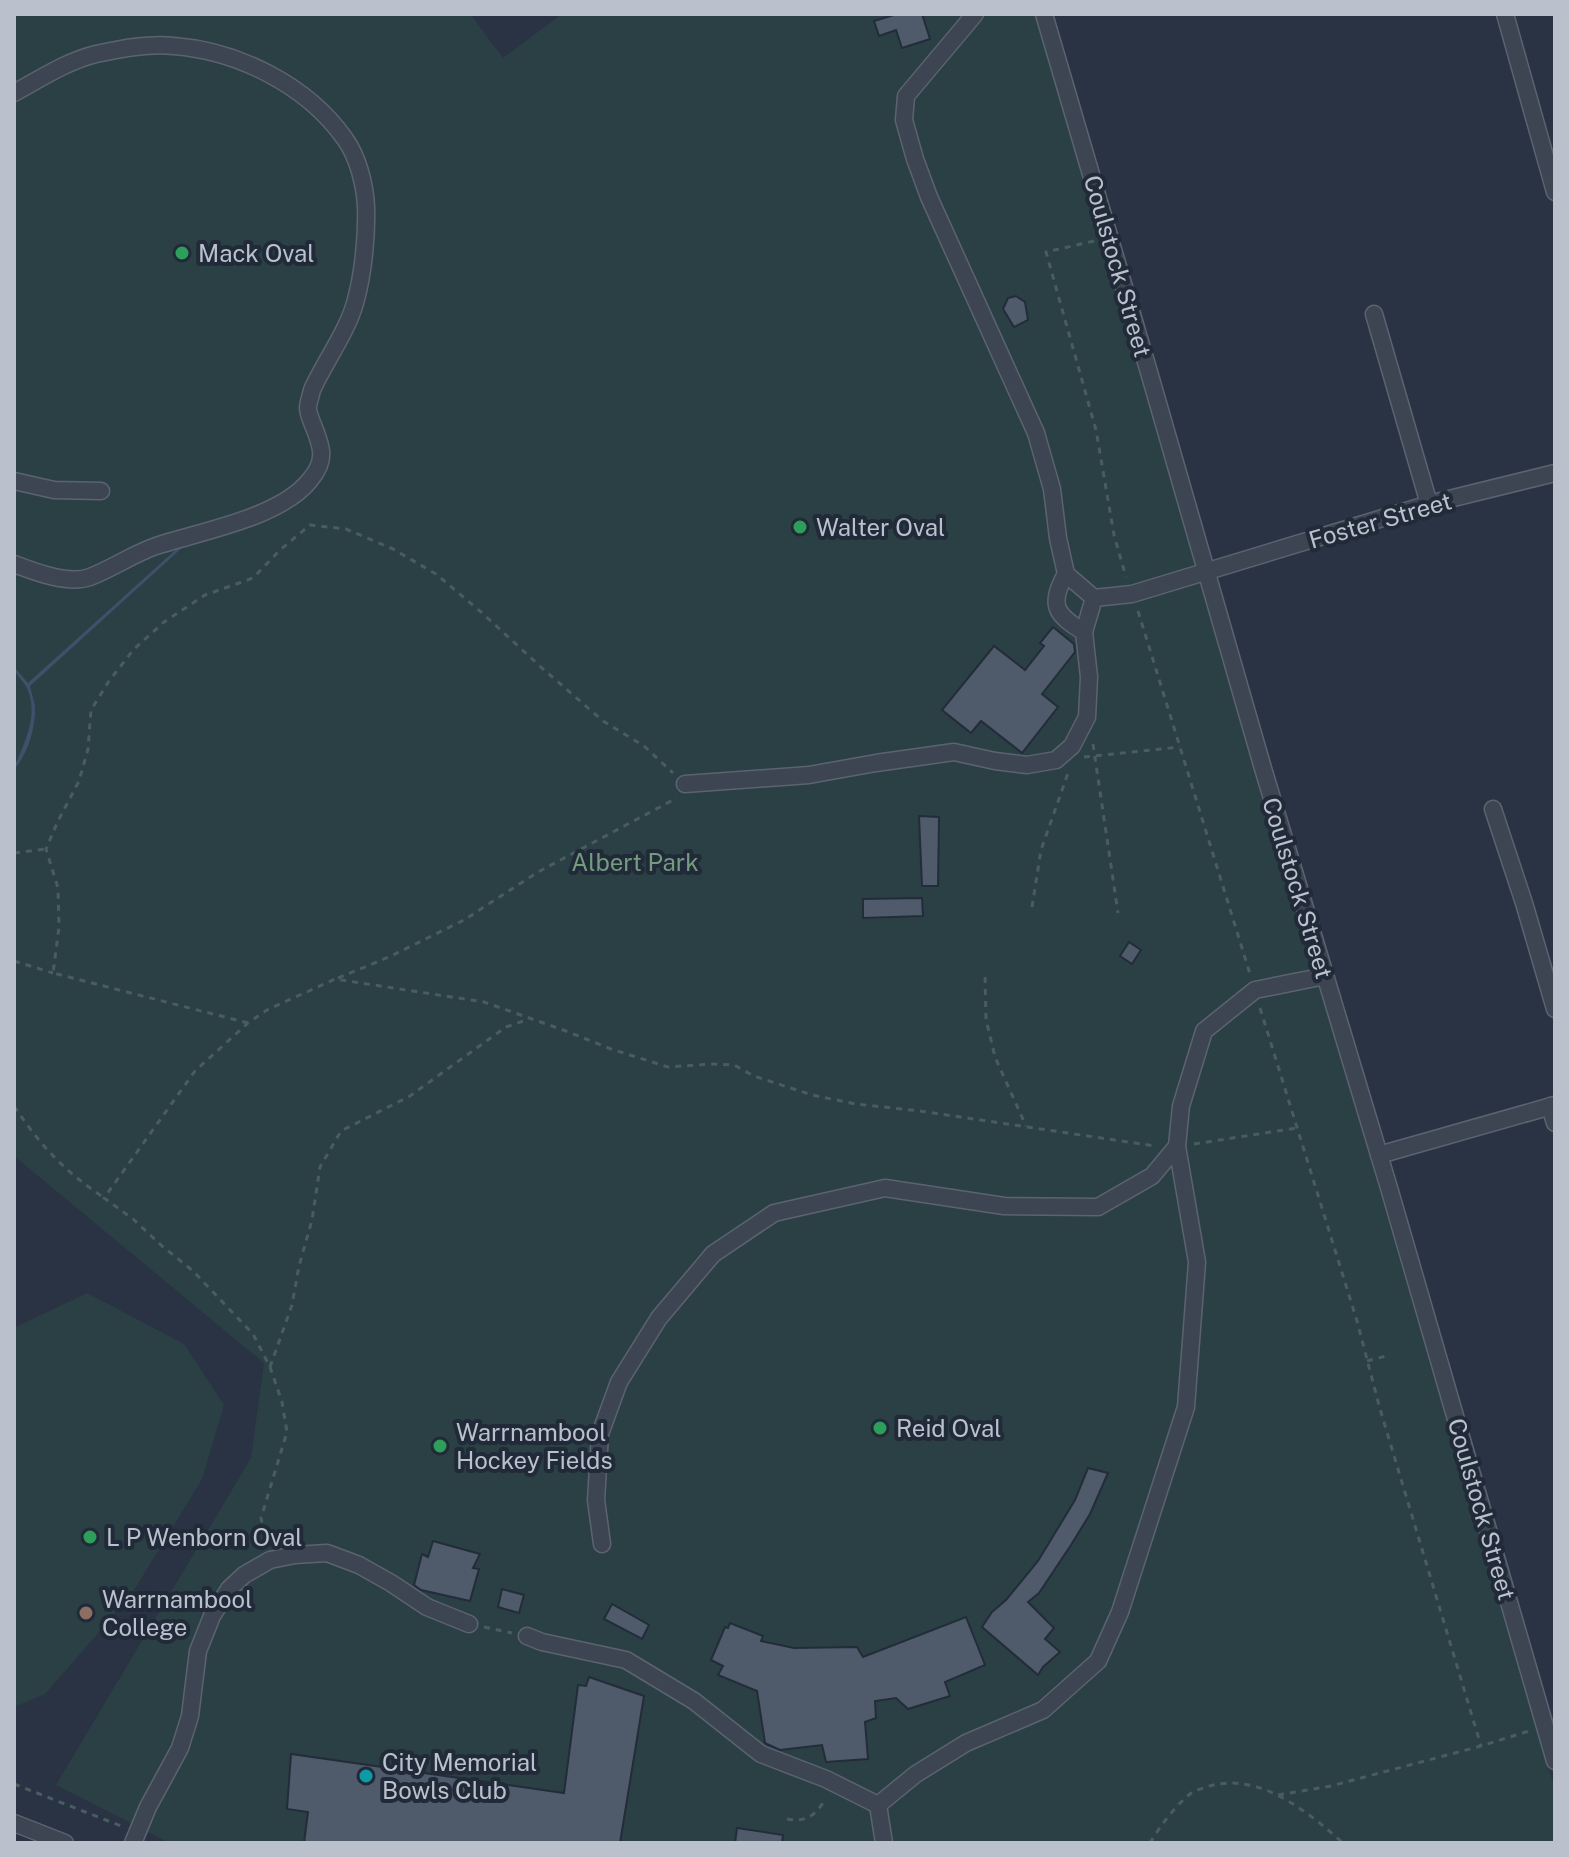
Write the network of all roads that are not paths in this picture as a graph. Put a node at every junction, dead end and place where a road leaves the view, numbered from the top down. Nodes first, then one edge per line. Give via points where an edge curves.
1 (975, 14) edge
2 (1044, 14) edge
3 (1505, 14) edge
4 (14, 93) edge
5 (1555, 192) edge
6 (1374, 314) dead end
7 (1555, 473) edge
8 (14, 481) edge
9 (101, 491) dead end
10 (1429, 504) junction
11 (14, 564) edge
12 (1206, 571) junction
13 (1066, 574) junction
14 (1094, 598) junction
15 (1084, 632) junction
16 (685, 784) road end
17 (1493, 809) dead end
18 (1325, 976) junction
19 (1555, 1009) edge
20 (1552, 1105) edge
21 (1555, 1123) edge
22 (1177, 1146) junction
23 (1379, 1155) junction
24 (602, 1544) dead end
25 (469, 1624) road end
26 (527, 1636) road end
27 (1553, 1750) edge
28 (878, 1805) junction
29 (14, 1823) edge
30 (135, 1838) edge
31 (65, 1843) edge
32 (884, 1843) edge

1 - 13 street via 906,96 904,120 929,197 1036,433
2 - 12 street, Coulstock Street
3 - 5 street
4 - 11 street via 93,55 171,45 207,50 251,66 316,106 346,140 366,206 355,305 307,409 322,446 321,464 309,482 264,514 149,548 88,578 44,575
6 - 10 street
7 - 10 street, Foster Street
8 - 9 street via 54,490
10 - 12 street, Foster Street
12 - 14 street, Foster Street via 1132,594
12 - 18 street, Coulstock Street
13 - 14 street
13 - 15 street via 1055,601 1059,613
14 - 15 street
15 - 16 street via 1087,717 1062,765 1027,765 954,752 809,775
17 - 19 street
18 - 22 street via 1255,990 1204,1031 1181,1106
18 - 23 street, Coulstock Street
20 - 21 street
20 - 23 street
22 - 24 street via 1152,1176 1098,1207 1004,1206 885,1188 774,1213 713,1254 659,1318 619,1382 600,1434 596,1500
22 - 28 street via 1197,1262 1186,1407 1120,1612 1098,1661 1043,1710 966,1743
23 - 27 street, Coulstock Street
25 - 30 street via 327,1553 270,1560 244,1575 212,1616 198,1651 180,1748
26 - 28 street via 626,1660 694,1701 761,1754
28 - 32 street
29 - 31 street

